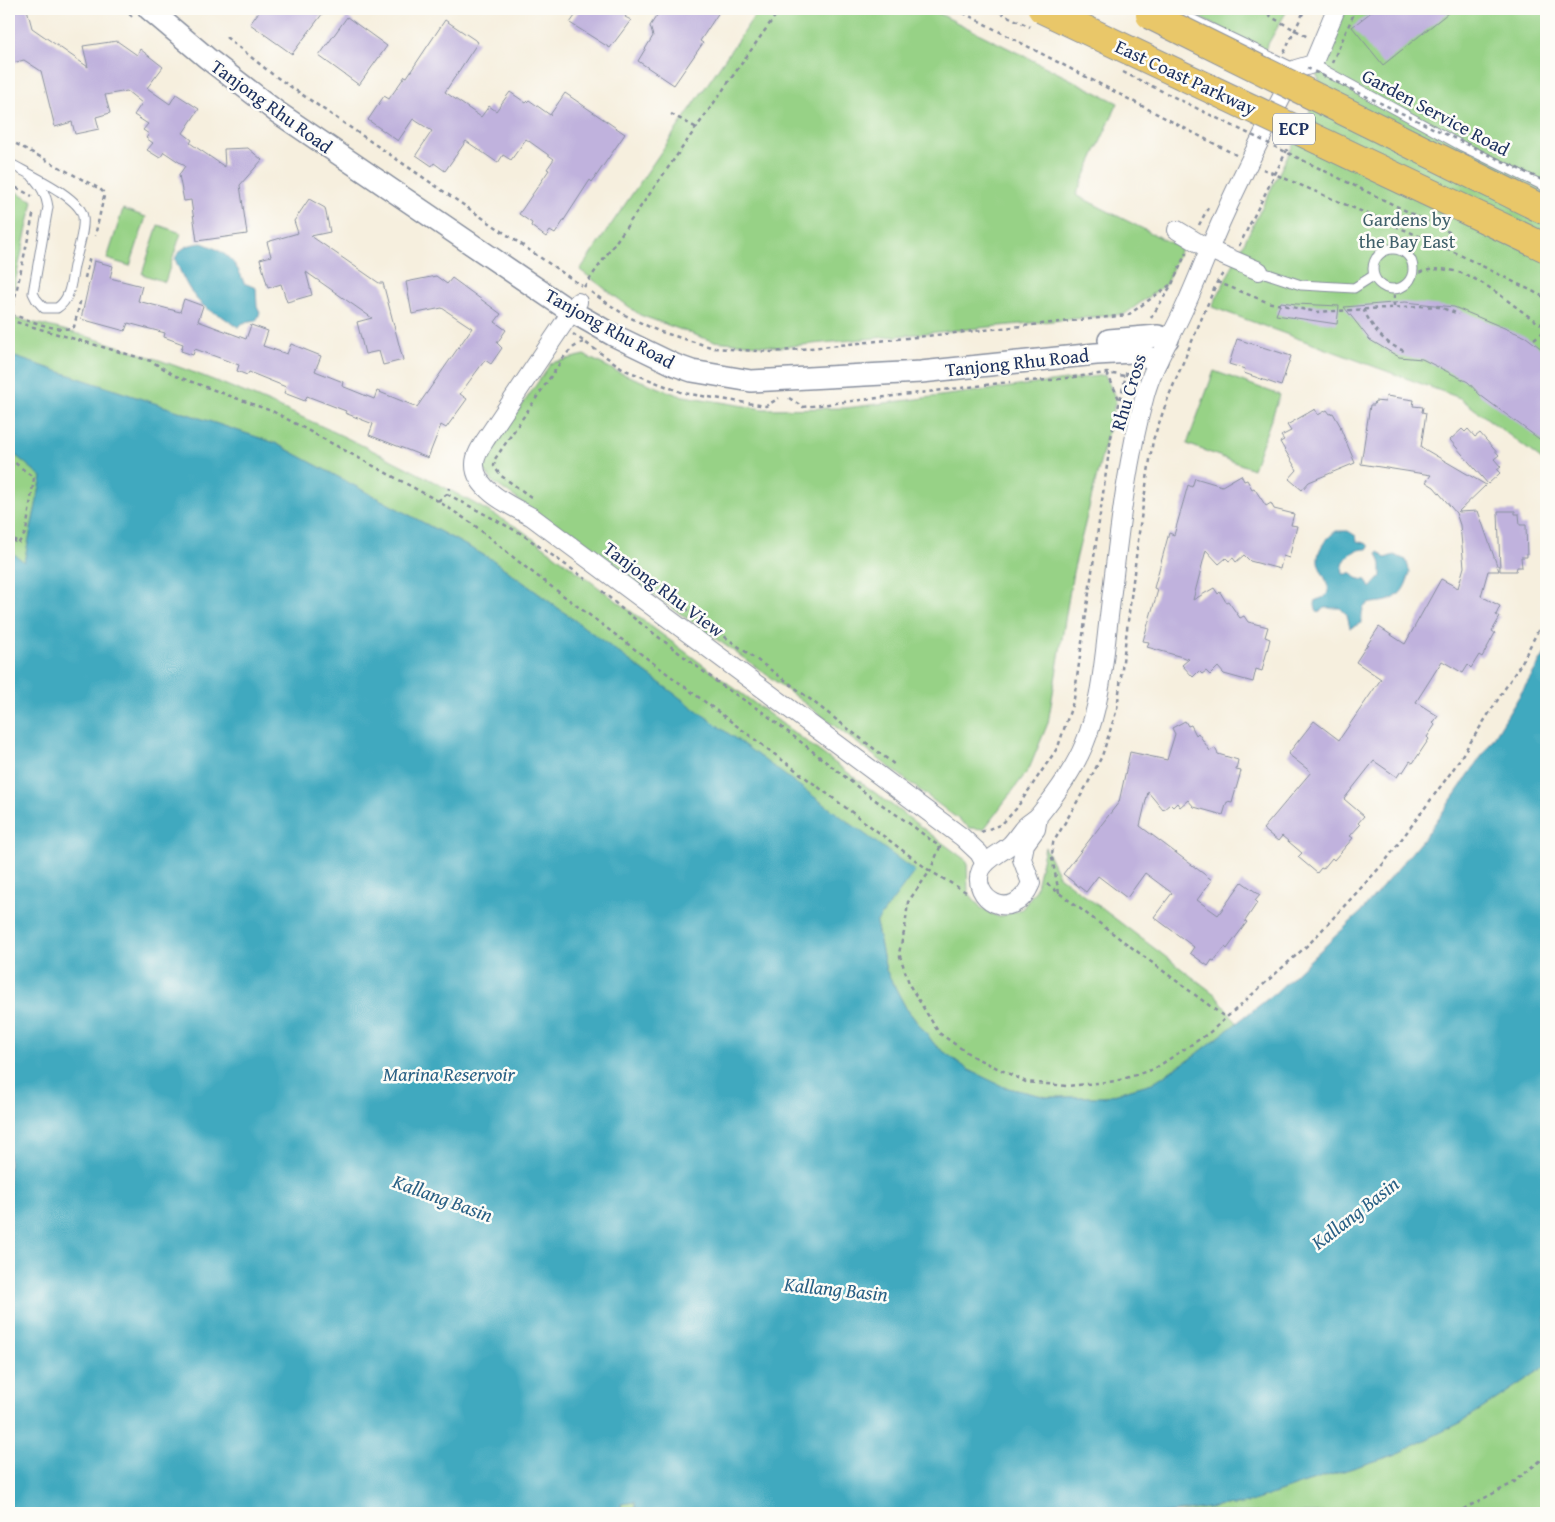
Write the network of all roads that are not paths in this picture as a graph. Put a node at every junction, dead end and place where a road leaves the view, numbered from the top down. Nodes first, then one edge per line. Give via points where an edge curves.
1 (149, 9) edge
2 (170, 9) edge
3 (1336, 9) edge
4 (1161, 12) edge
5 (1040, 20) edge
6 (1299, 64) junction
7 (9, 164) edge
8 (32, 176) junction
9 (1546, 187) edge
10 (1546, 211) edge
11 (1177, 230) dead end
12 (1546, 248) edge
13 (1210, 250) junction
14 (1259, 271) joint
15 (1373, 276) junction
16 (578, 300) junction
17 (1168, 339) junction
18 (1157, 360) junction
19 (1038, 818) junction
20 (985, 864) junction

1 - 16 street, Tanjong Rhu Road via 206,58 439,218 482,247
2 - 16 street, Tanjong Rhu Road via 244,72
3 - 6 street, Rhu Cross via 1320,44
4 - 6 lane, Garden Service Road
4 - 10 highway, East Coast Parkway / ECP, bridge
5 - 12 highway, East Coast Parkway / ECP, bridge
6 - 9 lane, Garden Service Road via 1328,74
6 - 13 street, Rhu Cross
7 - 8 lane
8 - 8 lane via 77,205 83,215 67,299 57,308 44,308 33,293 48,207 47,198
11 - 13 street
13 - 14 street
13 - 17 street, Rhu Cross
14 - 15 lane via 1301,285 1354,288
15 - 15 lane via 1373,262 1389,249 1408,256 1413,270 1405,286 1394,290 1382,287
16 - 17 street, Tanjong Rhu Road via 651,343 702,363 740,369 935,359 1098,340 1158,336
16 - 18 street, Tanjong Rhu Road via 613,335 675,365 751,381 921,372 1105,353 1133,352
16 - 20 street, Tanjong Rhu View via 476,455 474,465 478,477 492,494 532,517 962,837 979,853
17 - 18 street, Rhu Cross
18 - 19 street, Rhu Cross via 1145,394 1130,466 1102,678 1093,716 1085,744 1070,772
19 - 20 street, Rhu Cross via 1027,823 1012,843
19 - 20 street, Rhu Cross via 1036,829 1025,844 1022,859 1031,883 1026,895 1016,903 1003,906 991,902 980,889 980,873

